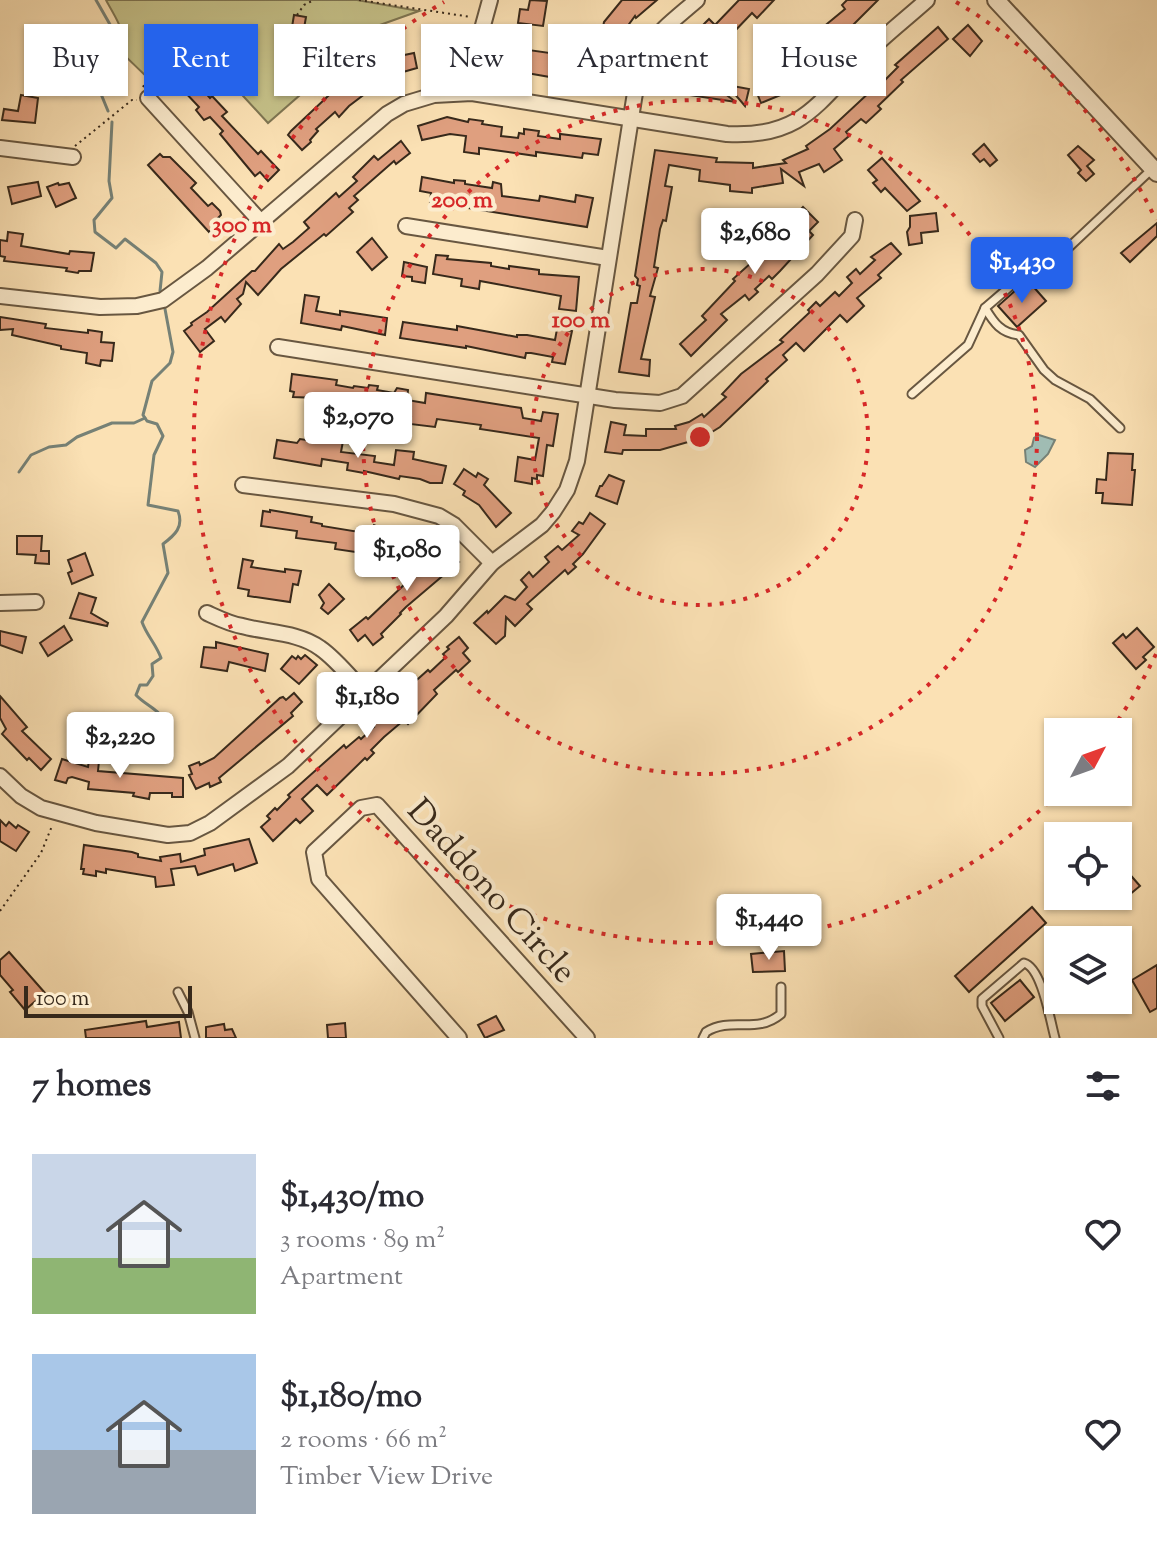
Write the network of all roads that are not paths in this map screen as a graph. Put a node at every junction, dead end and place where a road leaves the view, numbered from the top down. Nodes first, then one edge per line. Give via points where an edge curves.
1 (490, 0) edge
2 (697, 0) edge
3 (927, 0) edge
4 (996, 0) edge
5 (483, 24) edge
6 (433, 96) edge
7 (491, 96) edge
8 (148, 98) road end
9 (631, 118) junction
10 (0, 148) edge
11 (68, 157) road end
12 (1155, 171) edge
13 (855, 220) dead end
14 (261, 222) junction
15 (406, 226) dead end
16 (608, 258) junction
17 (0, 296) edge
18 (985, 308) junction
19 (278, 347) dead end
20 (912, 394) dead end
21 (587, 396) junction
22 (1120, 428) dead end
23 (243, 485) dead end
24 (492, 563) junction
25 (36, 602) dead end
26 (0, 603) edge
27 (207, 613) dead end
28 (364, 692) junction
29 (4, 781) edge
30 (781, 987) dead end
31 (178, 992) dead end
32 (195, 1038) edge
33 (459, 1038) edge
34 (587, 1038) edge
35 (703, 1038) edge
36 (999, 1038) edge
37 (1055, 1038) edge

1 - 5 street
2 - 9 street via 646,49
3 - 9 street via 826,98 788,126 755,136
4 - 12 street
6 - 14 street via 387,114
7 - 9 street
8 - 14 street
9 - 16 street
10 - 11 street
12 - 18 lane via 1049,266 1028,271
13 - 21 street via 852,236 817,274 682,396 641,403
14 - 17 street via 179,290 150,304 100,307
15 - 16 street
16 - 21 street
18 - 20 lane via 968,345
18 - 22 lane via 1006,333 1019,335 1055,380 1090,399
19 - 21 street
21 - 24 street via 577,461 560,503 542,525
23 - 24 street via 417,509 447,520
24 - 28 street via 446,616
25 - 26 street
27 - 28 street via 309,641
28 - 29 street via 288,766 229,812 190,833 136,831 56,813
30 - 35 lane via 781,1014 769,1024 714,1027
31 - 32 lane
33 - 34 street, Daddono Circle via 319,879 314,852 361,808 377,805
36 - 37 lane via 982,999 1024,963 1033,968 1042,989

